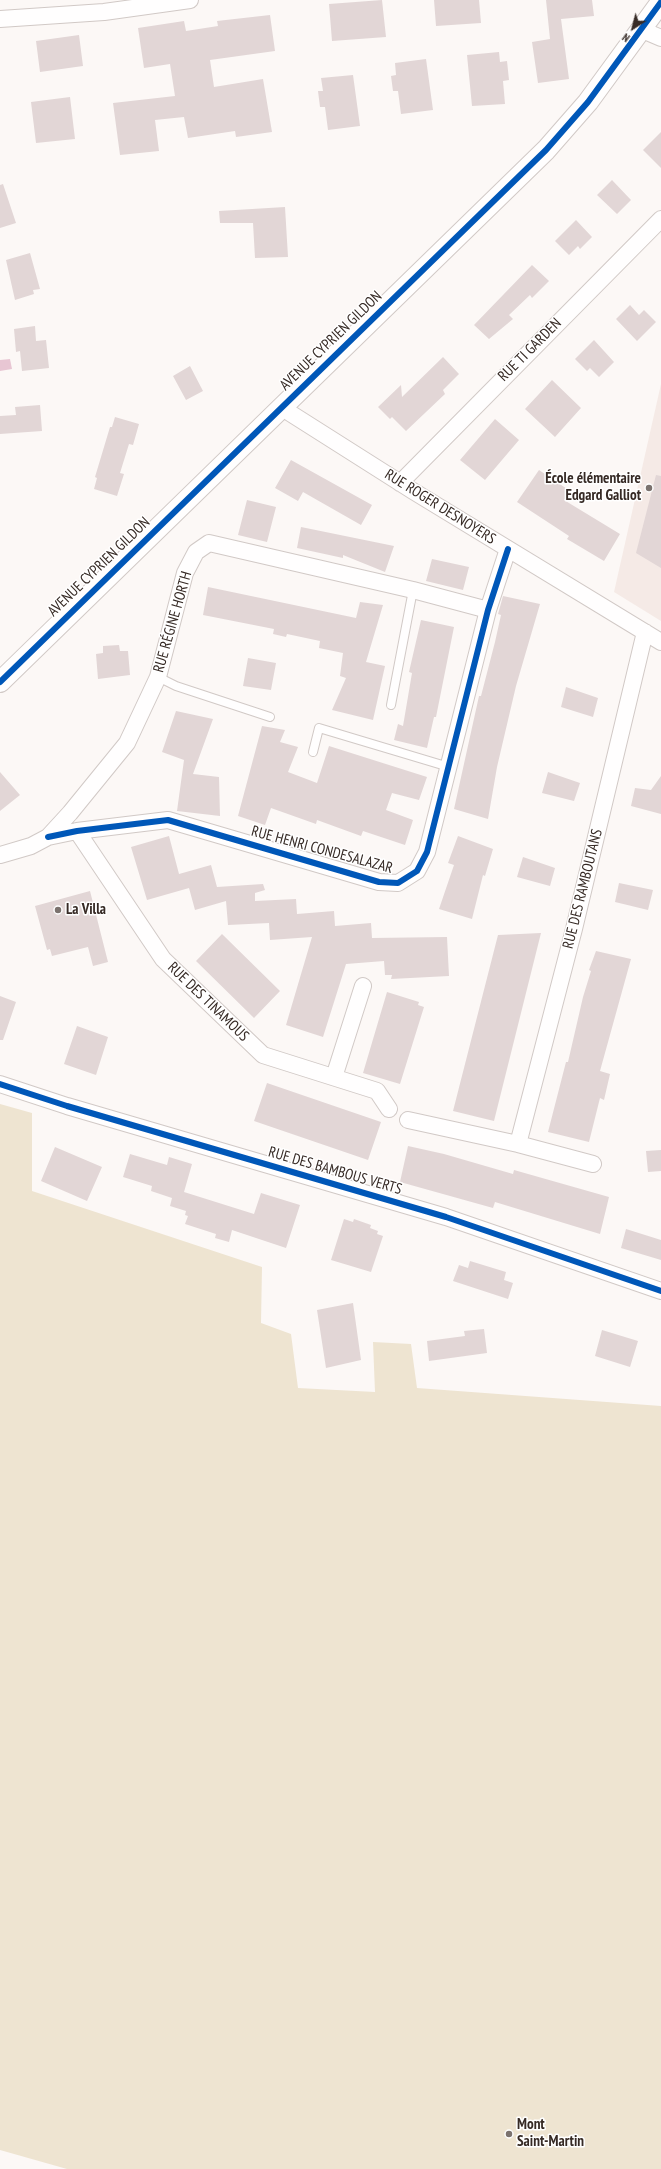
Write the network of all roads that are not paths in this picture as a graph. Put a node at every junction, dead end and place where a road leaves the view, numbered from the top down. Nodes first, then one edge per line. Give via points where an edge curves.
1 (190, 0) edge
2 (661, 2) edge
3 (0, 19) edge
4 (640, 29) junction
5 (661, 38) edge
6 (661, 219) edge
7 (283, 405) junction
8 (400, 483) junction
9 (508, 549) junction
10 (414, 590) junction
11 (488, 610) junction
12 (645, 632) junction
13 (661, 642) edge
14 (158, 677) junction
15 (0, 682) edge
16 (391, 705) dead end
17 (270, 717) dead end
18 (312, 752) dead end
19 (449, 767) junction
20 (77, 831) junction
21 (48, 837) junction
22 (0, 855) edge
23 (363, 986) dead end
24 (334, 1077) junction
25 (0, 1084) edge
26 (389, 1109) dead end
27 (408, 1120) dead end
28 (518, 1144) junction
29 (593, 1164) dead end
30 (661, 1291) edge

1 - 3 street via 104,12
2 - 4 street, AVENUE CYPRIEN GILDON
4 - 5 street
4 - 7 street, AVENUE CYPRIEN GILDON via 588,102 546,150
6 - 8 street, RUE TI GARDEN
7 - 8 street, RUE ROGER DESNOYERS via 290,413
7 - 15 street, AVENUE CYPRIEN GILDON
8 - 9 street, RUE ROGER DESNOYERS
9 - 11 street, RUE HENRI CONDESALAZAR
9 - 12 street, RUE ROGER DESNOYERS
10 - 11 street, RUE RÉGINE HORTH
10 - 14 street, RUE RÉGINE HORTH via 209,543 196,552 185,573
10 - 16 lane
11 - 19 street, RUE HENRI CONDESALAZAR
12 - 13 street, RUE ROGER DESNOYERS
12 - 28 street, RUE DES RAMBOUTANS via 574,929
14 - 17 lane via 176,686
14 - 21 street, RUE RÉGINE HORTH via 127,743
18 - 19 lane via 319,728
19 - 20 street, RUE HENRI CONDESALAZAR via 427,852 417,871 398,883 380,882 168,820
20 - 21 street, RUE HENRI CONDESALAZAR
20 - 24 street, RUE DES TINAMOUS via 163,959 263,1055
21 - 22 street, RUE RÉGINE HORTH via 31,846
23 - 24 street
24 - 26 street, RUE DES TINAMOUS via 376,1091
25 - 30 street, RUE DES BAMBOUS VERTS via 446,1217
27 - 28 street
28 - 29 street

